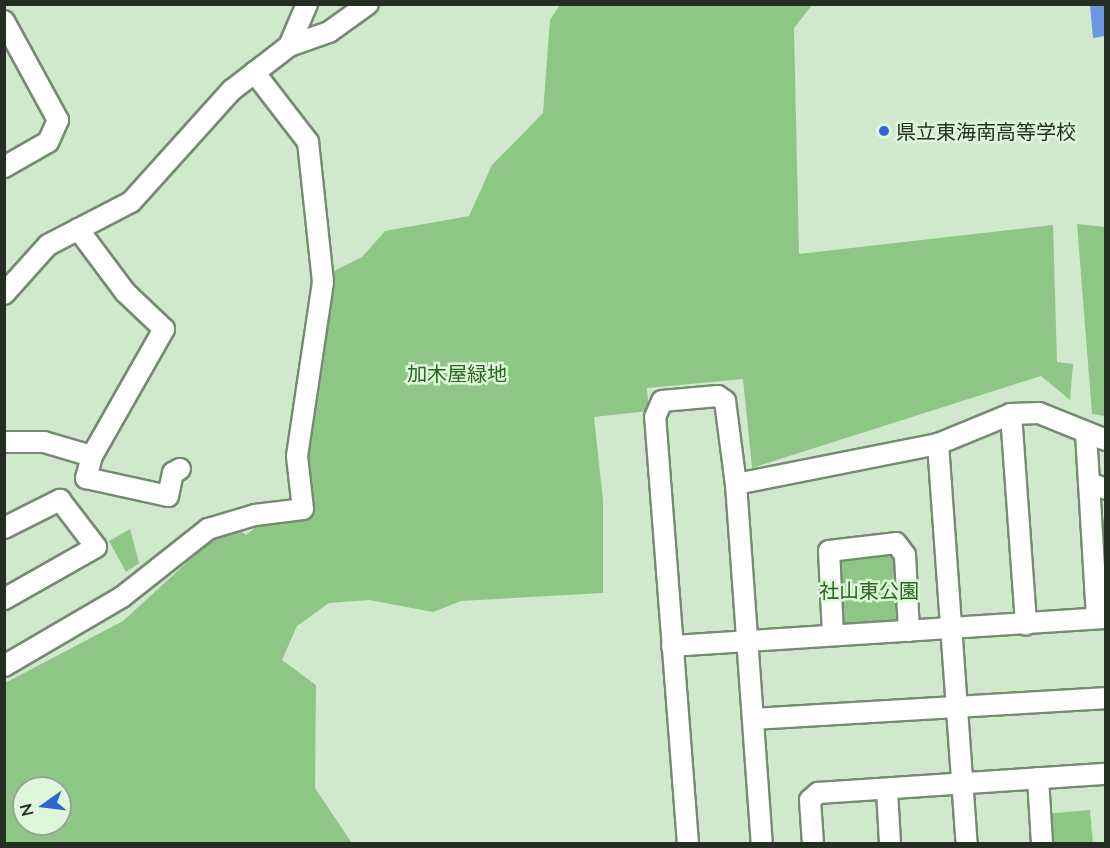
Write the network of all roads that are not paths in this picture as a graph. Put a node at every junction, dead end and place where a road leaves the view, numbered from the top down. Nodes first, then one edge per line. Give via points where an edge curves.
1 (307, 4) edge
2 (368, 4) edge
3 (4, 21) edge
4 (289, 46) junction
5 (254, 72) junction
6 (4, 167) edge
7 (78, 229) junction
8 (4, 294) edge
9 (1011, 414) junction
10 (1086, 433) junction
11 (1106, 440) edge
12 (4, 442) edge
13 (938, 444) junction
14 (92, 456) junction
15 (180, 469) dead end
16 (736, 484) junction
17 (1097, 486) edge
18 (4, 528) edge
19 (4, 599) edge
20 (1101, 618) edge
21 (1026, 624) junction
22 (954, 629) junction
23 (909, 631) junction
24 (832, 635) junction
25 (748, 642) junction
26 (672, 646) junction
27 (4, 666) edge
28 (1106, 698) edge
29 (958, 706) junction
30 (754, 719) junction
31 (1106, 774) edge
32 (1038, 778) junction
33 (963, 784) junction
34 (887, 790) junction
35 (688, 843) edge
36 (762, 843) edge
37 (813, 843) edge
38 (890, 843) edge
39 (967, 843) edge
40 (1042, 843) edge

1 - 4 street
2 - 4 street via 329,32
3 - 6 street via 58,120 48,142
4 - 5 street
5 - 7 street via 212,106 131,202
5 - 27 street via 308,142 323,282 297,456 303,509 255,515 208,529 122,597
7 - 8 street via 48,245
7 - 14 street via 124,292 164,329
9 - 10 street via 1039,413
9 - 13 street
9 - 21 street
10 - 11 street
10 - 17 street
12 - 14 street via 44,441
13 - 16 street
13 - 22 street
14 - 15 street via 86,478 168,496 173,473
16 - 25 street
16 - 26 street via 725,401 718,396 662,400 655,417
17 - 20 street
18 - 19 street via 60,500 96,547
20 - 21 street
21 - 22 street
22 - 23 street
22 - 29 street
23 - 24 street
23 - 24 street via 905,555 896,543 829,551
24 - 25 street
25 - 26 street
25 - 30 street
26 - 35 street
28 - 29 street
29 - 30 street
29 - 33 street
30 - 36 street
31 - 32 street
32 - 33 street
32 - 40 street
33 - 34 street
33 - 39 street
34 - 37 street via 813,795
34 - 38 street

